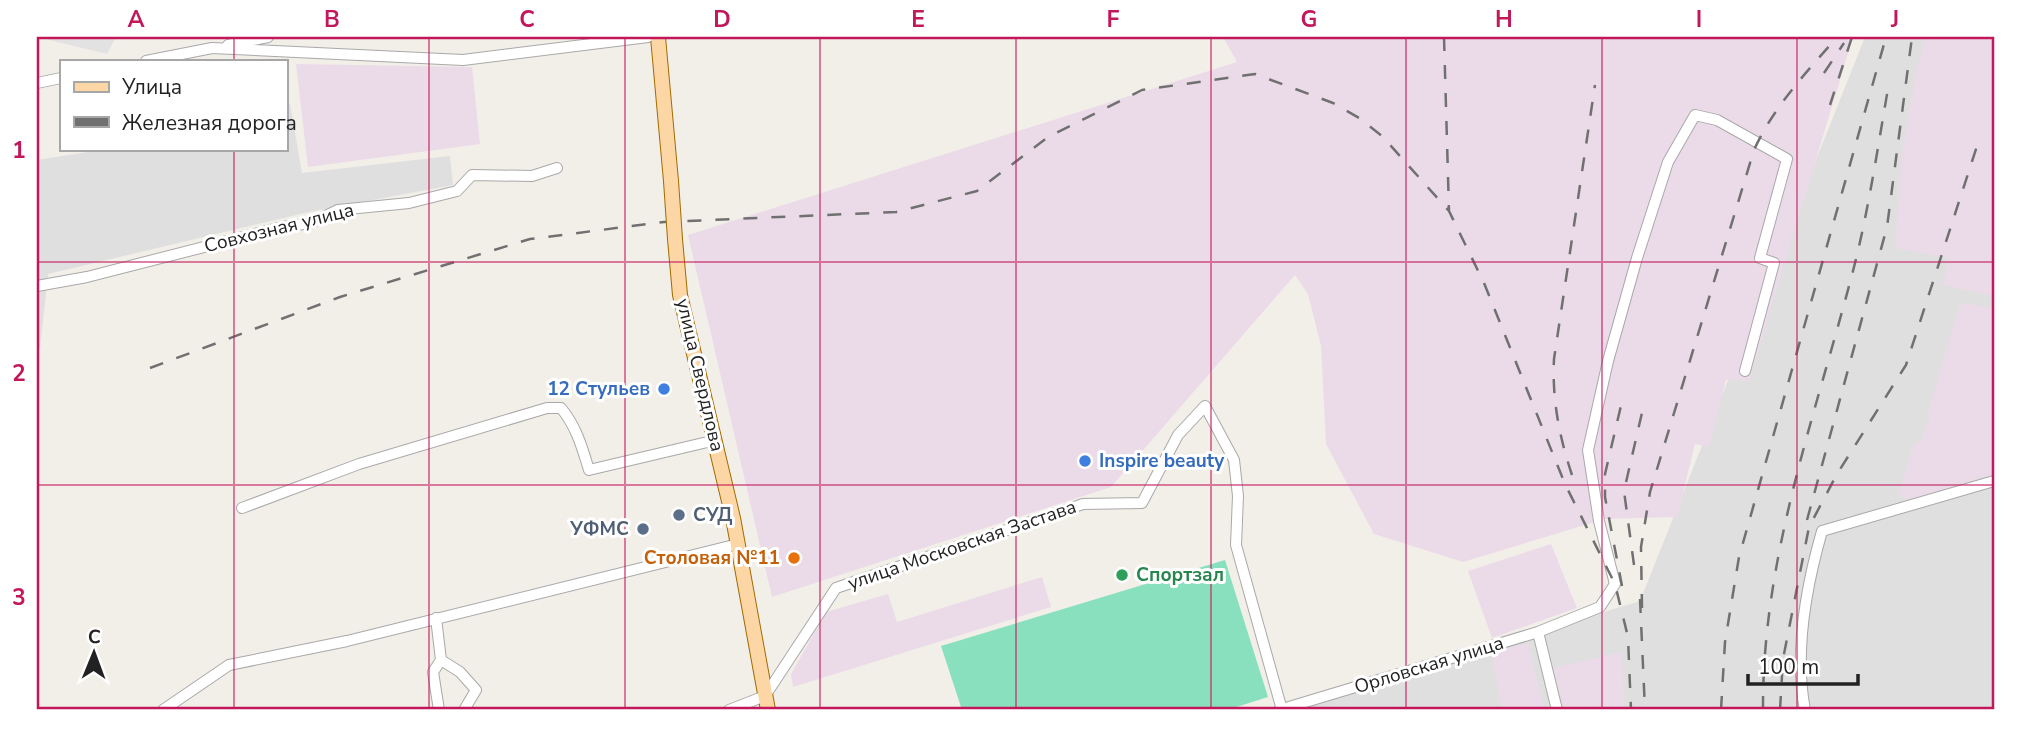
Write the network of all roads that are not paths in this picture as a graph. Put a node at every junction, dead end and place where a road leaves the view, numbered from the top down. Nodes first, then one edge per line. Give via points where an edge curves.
1 (268, 37) edge
2 (648, 37) edge
3 (658, 37) edge
4 (212, 48) junction
5 (151, 60) edge
6 (60, 78) edge
7 (37, 83) edge
8 (557, 168) dead end
9 (37, 286) edge
10 (1745, 370) dead end
11 (716, 440) junction
12 (1994, 481) edge
13 (242, 509) dead end
14 (738, 544) junction
15 (436, 618) junction
16 (1538, 632) junction
17 (441, 660) junction
18 (766, 703) edge
19 (163, 710) edge
20 (439, 710) edge
21 (464, 710) edge
22 (729, 710) edge
23 (1281, 710) edge
24 (1557, 710) edge
25 (1805, 710) edge

1 - 4 street
2 - 4 street via 463,60
3 - 11 main road, улица Свердлова, bridge via 680,295
4 - 5 street
6 - 7 street
8 - 9 street, Совхозная улица via 532,176 472,175 457,191 410,203 338,210 311,223
10 - 16 street, Орловская улица via 1774,263 1760,258 1787,159 1717,120 1695,115 1668,162 1641,246 1588,450 1615,584 1600,607
11 - 13 street via 589,470 568,416 561,408 547,408 359,464
11 - 14 main road, улица Свердлова
12 - 25 street via 1822,531 1810,572 1800,682
14 - 15 street
14 - 18 main road, улица Свердлова
15 - 17 street
15 - 19 street via 229,665
16 - 23 street, Орловская улица
16 - 24 street
17 - 20 street via 433,672
17 - 21 street via 477,690
18 - 22 street
18 - 23 street, улица Московская Застава via 836,588 1083,504 1142,503 1178,435 1205,406 1234,460 1236,545

